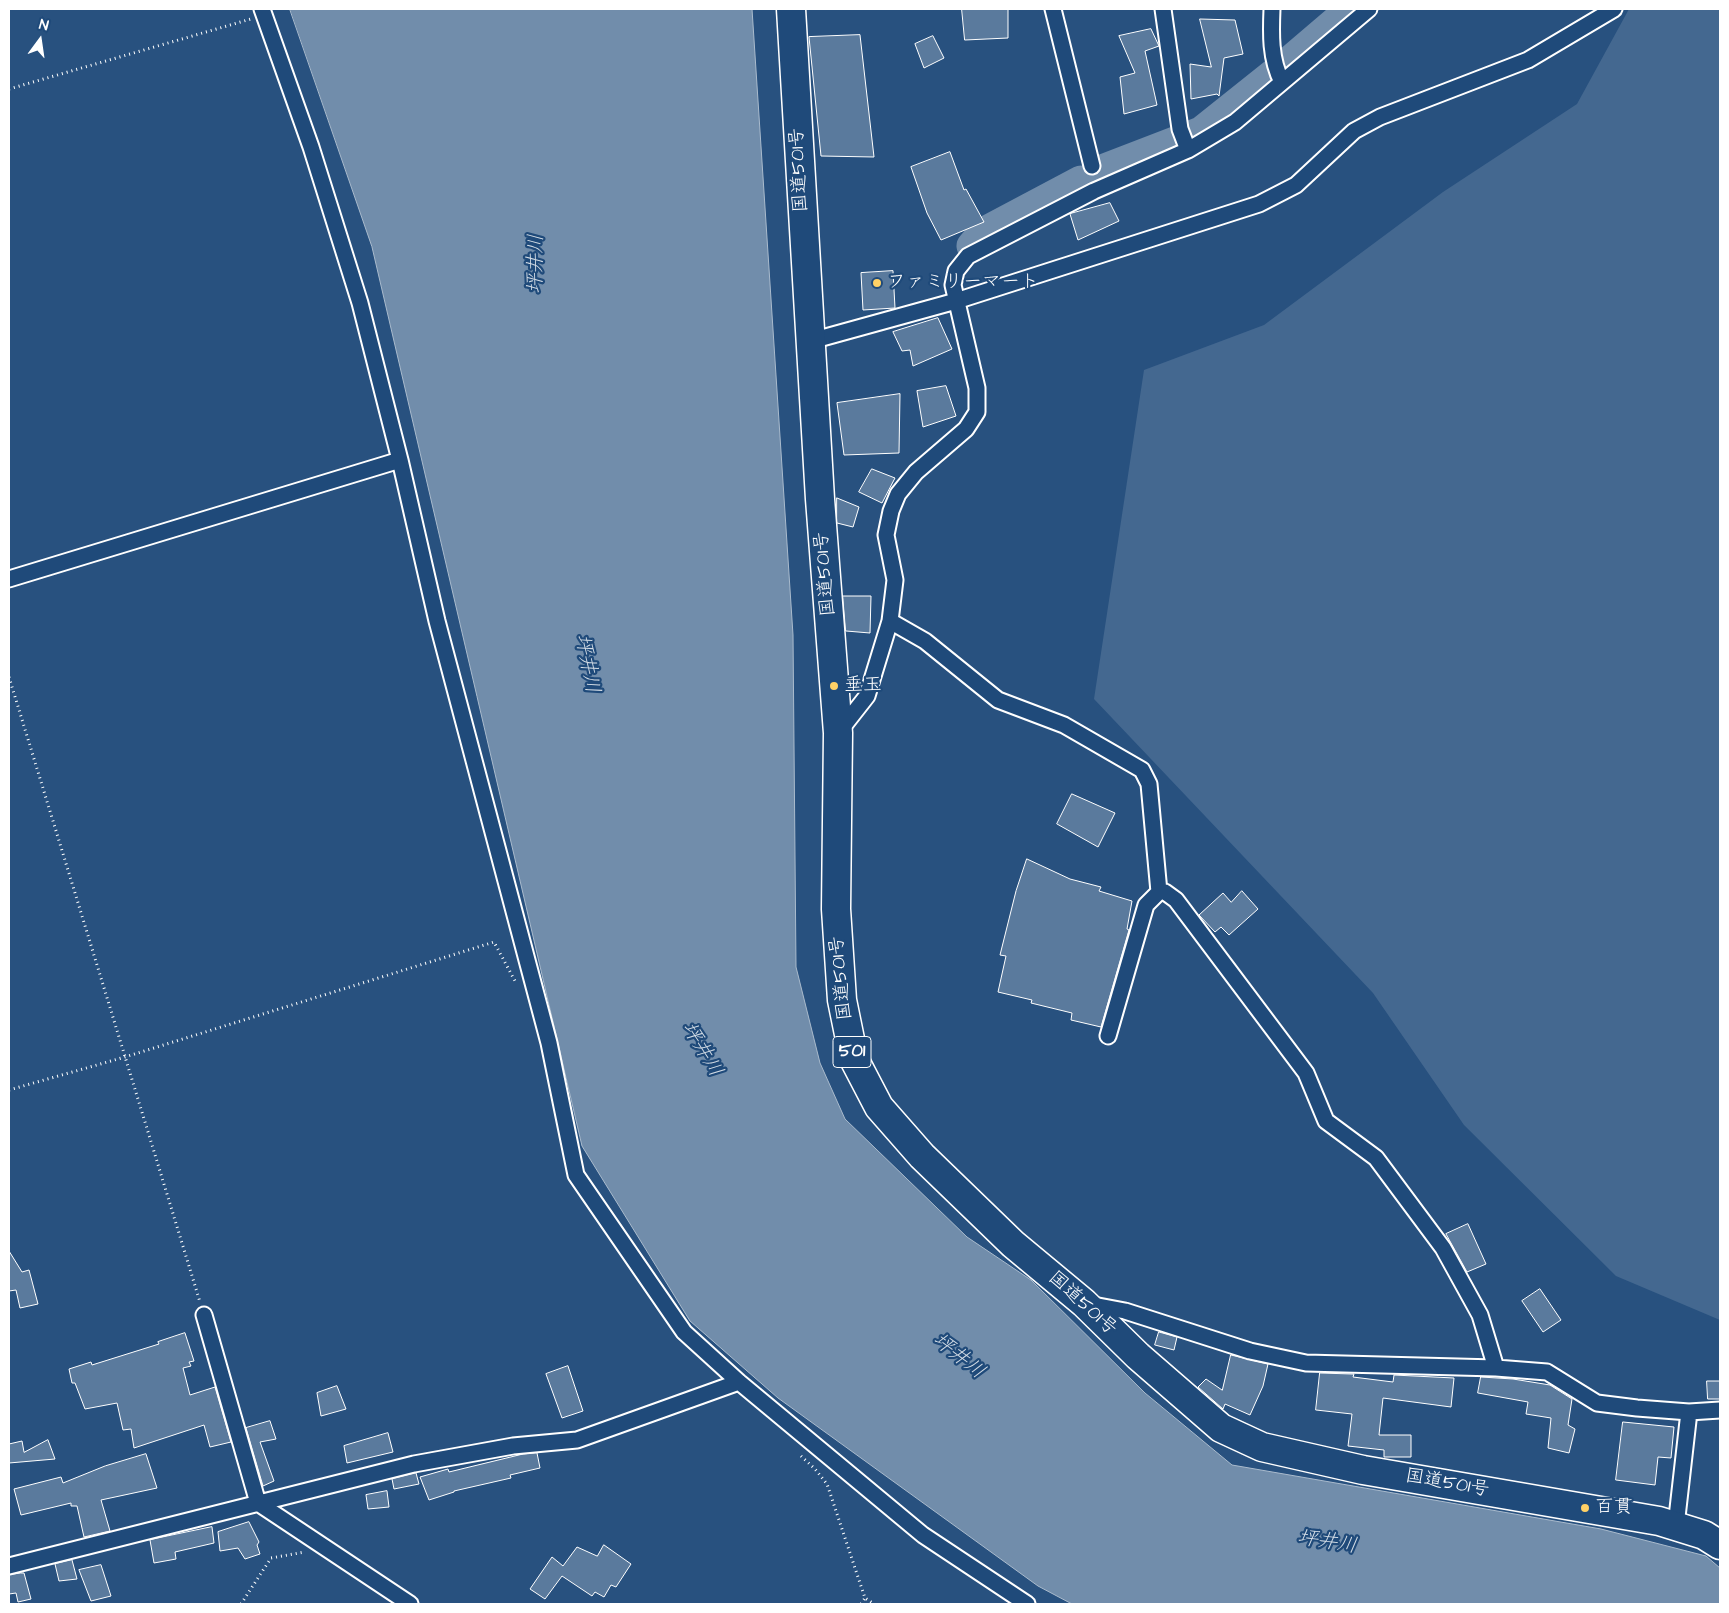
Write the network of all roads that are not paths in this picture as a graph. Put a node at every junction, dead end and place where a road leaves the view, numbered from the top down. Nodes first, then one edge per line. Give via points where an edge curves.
1 (791, 9) edge
2 (1053, 9) edge
3 (1163, 9) edge
4 (1272, 9) edge
5 (1369, 9) edge
6 (1614, 9) edge
7 (263, 12) edge
8 (1279, 74) junction
9 (1184, 140) junction
10 (1092, 166) dead end
11 (956, 301) junction
12 (811, 341) junction
13 (400, 460) junction
14 (9, 579) edge
15 (890, 621) junction
16 (838, 732) junction
17 (1159, 892) junction
18 (1108, 1036) dead end
19 (1084, 1303) junction
20 (204, 1315) road end
21 (1496, 1368) junction
22 (739, 1382) junction
23 (1720, 1410) edge
24 (1688, 1412) junction
25 (258, 1503) junction
26 (1676, 1526) junction
27 (1720, 1545) edge
28 (9, 1566) edge
29 (410, 1604) edge
30 (1027, 1604) edge

1 - 12 highway, 国道501号 / 501
2 - 10 street
3 - 9 street
4 - 8 street via 1271,37
5 - 8 street
6 - 11 street via 1528,60 1380,117 1354,131 1296,185 1259,204
7 - 13 street via 311,147 360,304
8 - 9 street via 1235,122
9 - 11 street via 968,256 956,271 952,285
11 - 12 street
11 - 15 street via 977,388 977,412 966,429 916,472 898,494 886,535 895,580
12 - 16 highway, 国道501号 / 501
13 - 14 street
13 - 22 street via 437,621 549,1043 576,1175 684,1332
15 - 16 street via 867,696
15 - 17 street via 925,641 998,700 1064,725 1142,770 1149,784
16 - 19 highway, 国道501号 / 501 via 836,909 842,1000 854,1059 879,1107 922,1156 1012,1244
17 - 18 street via 1146,905
17 - 21 street via 1176,900 1306,1073 1326,1120 1376,1158 1443,1248 1480,1315
19 - 21 street via 1125,1311 1250,1351 1306,1363
19 - 26 highway, 国道501号 / 501 via 1138,1356 1221,1428 1262,1448 1363,1470
20 - 25 street
21 - 24 street via 1547,1372 1597,1403
22 - 25 street via 577,1440 513,1446 414,1464
22 - 30 street via 923,1535
23 - 24 street
24 - 26 street
25 - 28 street
25 - 29 street
26 - 27 highway, 国道501号 / 501 via 1704,1534

